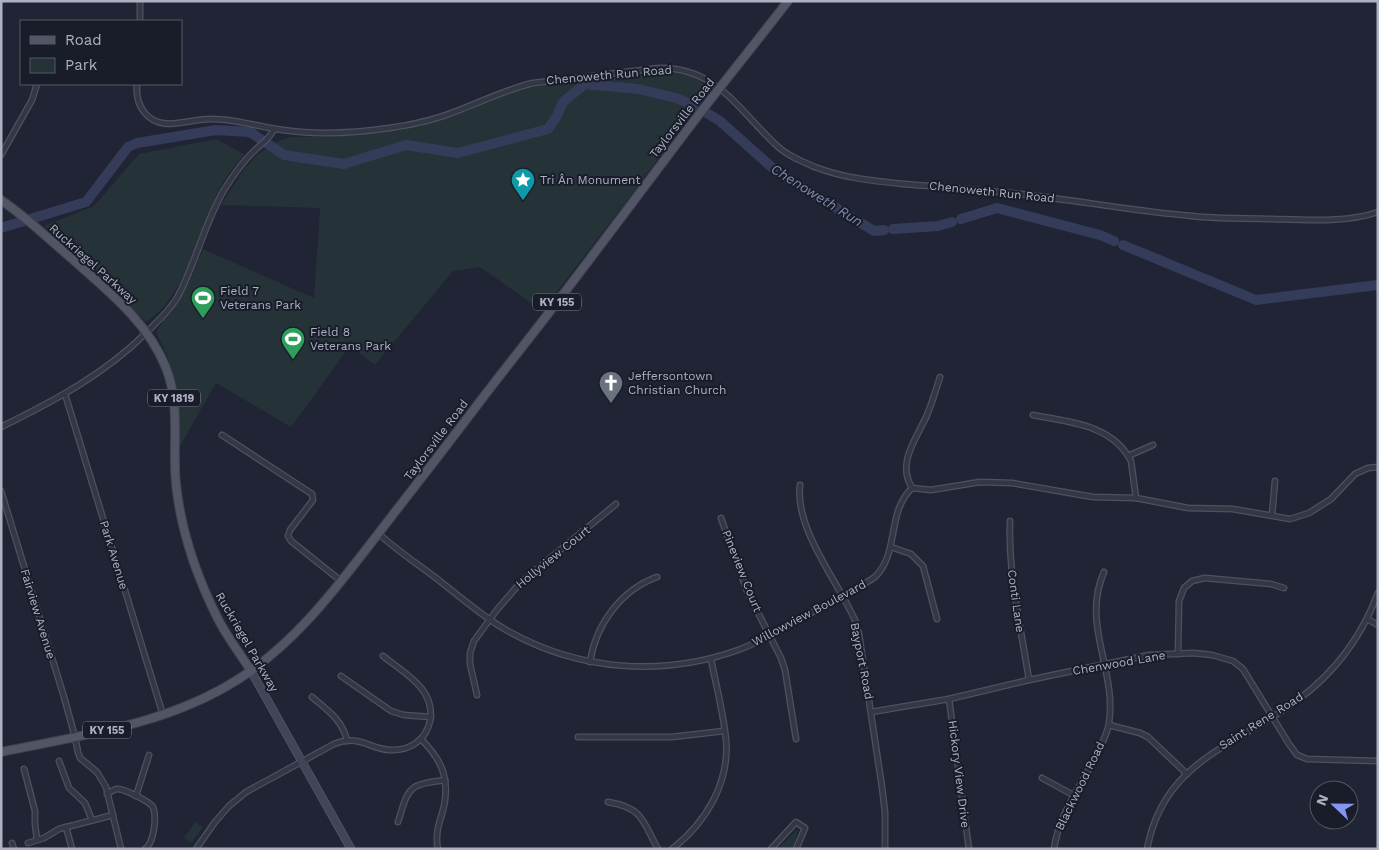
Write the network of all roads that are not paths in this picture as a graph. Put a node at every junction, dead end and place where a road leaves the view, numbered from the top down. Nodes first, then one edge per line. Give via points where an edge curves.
1 (140, 1) edge
2 (788, 1) edge
3 (140, 20) edge
4 (37, 85) edge
5 (136, 85) edge
6 (720, 88) junction
7 (274, 129) junction
8 (1, 154) edge
9 (1, 200) edge
10 (1378, 212) edge
11 (147, 332) junction
12 (940, 377) dead end
13 (65, 394) junction
14 (1033, 415) dead end
15 (1, 427) edge
16 (222, 435) dead end
17 (1153, 445) dead end
18 (1128, 456) junction
19 (1378, 467) edge
20 (1275, 481) dead end
21 (800, 485) dead end
22 (912, 488) junction
23 (1, 492) edge
24 (1136, 498) junction
25 (616, 504) dead end
26 (1272, 515) junction
27 (721, 518) dead end
28 (1010, 521) dead end
29 (378, 533) junction
30 (891, 547) junction
31 (1104, 572) dead end
32 (657, 577) dead end
33 (342, 581) junction
34 (1284, 588) dead end
35 (1378, 593) edge
36 (843, 595) junction
37 (937, 619) dead end
38 (490, 620) junction
39 (1367, 620) junction
40 (1378, 625) edge
41 (770, 635) junction
42 (1178, 654) junction
43 (383, 656) dead end
44 (711, 659) junction
45 (590, 662) junction
46 (1103, 664) junction
47 (251, 671) junction
48 (341, 676) dead end
49 (1030, 680) junction
50 (477, 695) dead end
51 (312, 698) dead end
52 (949, 699) junction
53 (871, 712) junction
54 (163, 715) junction
55 (431, 716) junction
56 (1272, 716) junction
57 (1109, 724) junction
58 (724, 731) junction
59 (75, 737) junction
60 (578, 737) dead end
61 (421, 739) junction
62 (796, 739) dead end
63 (347, 741) junction
64 (1, 752) edge
65 (149, 755) dead end
66 (59, 761) dead end
67 (1378, 761) edge
68 (302, 762) junction
69 (24, 769) dead end
70 (1187, 774) junction
71 (1042, 778) dead end
72 (445, 780) junction
73 (107, 794) junction
74 (136, 796) junction
75 (1075, 796) junction
76 (608, 802) dead end
77 (113, 815) junction
78 (92, 820) junction
79 (398, 822) dead end
80 (66, 827) junction
81 (37, 840) junction
82 (28, 842) dead end
83 (12, 843) dead end
84 (14, 849) edge
85 (72, 849) edge
86 (121, 849) edge
87 (146, 849) edge
88 (196, 849) edge
89 (351, 849) edge
90 (438, 849) edge
91 (658, 849) edge
92 (672, 849) edge
93 (771, 849) edge
94 (796, 849) edge
95 (885, 849) edge
96 (969, 849) edge
97 (1054, 849) edge
98 (1147, 849) edge

1 - 3 street
2 - 6 main road, Taylorsville Road / KY 155
4 - 8 street via 32,100
5 - 7 street, Chenoweth Run Road via 141,108 157,122 233,120
6 - 7 street, Chenoweth Run Road via 688,71 658,68 532,83 442,116 390,128 343,132
6 - 10 street, Chenoweth Run Road via 785,152 816,167 852,177 1011,192 1192,216 1314,220 1360,217
6 - 29 main road, Taylorsville Road / KY 155
7 - 11 street via 239,168 219,200 175,300
9 - 11 main road, Ruckriegel Parkway / KY 1819 via 34,225
11 - 13 street via 104,370
11 - 47 main road, Ruckriegel Parkway / KY 1819 via 163,361 172,388 176,483 186,541 218,618
12 - 22 street via 927,415 908,454 907,471
13 - 15 street
13 - 54 street, Park Avenue
14 - 18 street via 1093,428 1108,436
16 - 33 street via 312,494 313,500 288,536
17 - 18 street
18 - 24 street
19 - 26 street via 1355,474 1332,499 1309,514 1290,518
20 - 26 street
21 - 36 street, Bayport Road via 804,522
22 - 24 street via 931,490 980,482 1012,483 1093,497
22 - 30 street, Willowview Boulevard via 896,514
23 - 59 street, Fairview Avenue
24 - 26 street via 1188,508 1233,509
25 - 38 street, Hollyview Court via 520,583
27 - 41 street, Pineview Court via 747,591
28 - 49 street, Conti Lane via 1011,563
29 - 33 main road, Taylorsville Road / KY 155
29 - 38 street, Willowview Boulevard
30 - 36 street, Willowview Boulevard via 885,565 875,577
30 - 37 street via 911,554 923,566
31 - 46 street via 1097,590 1096,619
32 - 45 street via 642,584 606,617 595,638
33 - 47 main road, Taylorsville Road / KY 155 via 293,635
34 - 42 street via 1214,579 1192,581 1184,588 1179,601
35 - 39 street, Saint Rene Road
36 - 41 street, Willowview Boulevard
36 - 53 street, Bayport Road via 859,634
38 - 45 street, Willowview Boulevard via 531,643
38 - 50 street, Hollyview Court via 474,641 470,654
39 - 40 street
39 - 56 street, Saint Rene Road via 1329,673
41 - 44 street, Willowview Boulevard
41 - 62 street, Pineview Court via 785,670
42 - 46 street, Chenwood Lane via 1149,655
42 - 56 street, Chenwood Lane via 1212,655 1233,661 1243,669
43 - 55 street via 426,692
44 - 45 street, Willowview Boulevard via 652,667
44 - 58 street
46 - 49 street, Chenwood Lane
46 - 57 street, Blackwood Road via 1110,698
47 - 54 main road, Taylorsville Road / KY 155 via 210,696
47 - 68 main road, Ruckriegel Parkway / KY 1819
48 - 55 street via 391,711
49 - 52 street, Chenwood Lane
51 - 63 street via 339,721
52 - 53 street, Chenwood Lane
52 - 96 street, Hickory View Drive
53 - 95 street, Bayport Road via 883,796
54 - 59 main road, Taylorsville Road / KY 155
55 - 61 street
56 - 67 street, Chenwood Lane via 1301,757
56 - 70 street, Saint Rene Road via 1207,756
57 - 70 street via 1148,737
57 - 75 street, Blackwood Road
58 - 60 street via 672,737
58 - 92 street via 725,759 715,797 692,832
59 - 64 main road, Taylorsville Road / KY 155
59 - 73 street, Fairview Avenue via 80,758 100,777
61 - 63 street via 406,748 390,750 364,742
61 - 72 street via 438,759
63 - 68 street via 334,744
65 - 74 street
66 - 78 street via 69,788 85,803
68 - 88 street via 246,792 229,806
68 - 89 main road, Ruckriegel Parkway / KY 1819
69 - 81 street via 35,811
70 - 98 street, Saint Rene Road via 1161,808
71 - 75 street
72 - 79 street via 412,788 406,795
72 - 90 street via 446,794 437,832
73 - 74 street via 118,789
73 - 77 street, Fairview Avenue
74 - 87 street via 150,803 154,811 154,834
75 - 97 street, Blackwood Road via 1060,826
76 - 91 street via 627,806 636,813
77 - 78 street
77 - 86 street, Fairview Avenue
78 - 80 street
80 - 81 street
80 - 85 street
81 - 82 street
83 - 84 street
93 - 94 street via 796,822 805,828

